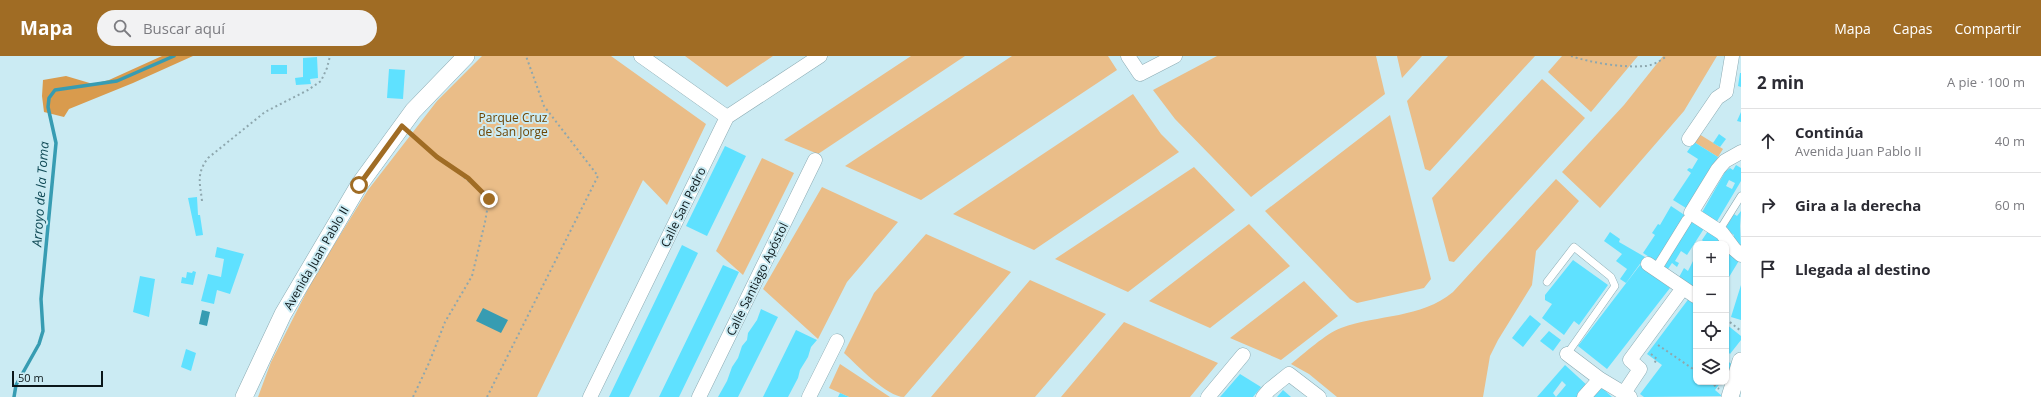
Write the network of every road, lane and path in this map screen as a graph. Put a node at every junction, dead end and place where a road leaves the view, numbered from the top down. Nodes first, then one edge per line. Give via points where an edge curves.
1 (330, 56) edge
2 (466, 56) edge
3 (526, 56) edge
4 (641, 56) edge
5 (820, 56) edge
6 (1128, 56) edge
7 (1174, 56) edge
8 (1571, 56) edge
9 (1666, 56) edge
10 (1732, 56) edge
11 (727, 117) junction
12 (402, 126) junction
13 (1689, 139) dead end
14 (1741, 152) edge
15 (815, 160) dead end
16 (1741, 196) edge
17 (202, 201) dead end
18 (1687, 220) dead end
19 (1719, 231) junction
20 (1725, 241) edge
21 (1729, 247) edge
22 (1741, 255) edge
23 (1652, 267) joint
24 (1547, 282) dead end
25 (1683, 288) junction
26 (1693, 293) edge
27 (1729, 321) edge
28 (1741, 331) edge
29 (837, 341) dead end
30 (1243, 354) dead end
31 (1567, 354) joint
32 (1656, 361) dead end
33 (1741, 361) edge
34 (1693, 369) edge
35 (1600, 379) junction
36 (1714, 385) edge
37 (1725, 393) edge
38 (1627, 395) edge
39 (1316, 396) edge
40 (244, 397) edge
41 (413, 397) edge
42 (487, 397) edge
43 (590, 397) edge
44 (699, 397) edge
45 (809, 397) edge
46 (1208, 397) edge
47 (1263, 397) edge
48 (1584, 397) edge

1 - 17 path via 321,81 265,112 208,158 200,174
2 - 12 street, Avenida Juan Pablo II via 413,111
3 - 42 path via 544,106 598,176
4 - 11 street
5 - 11 street
6 - 7 street via 1140,74
8 - 9 path via 1604,63 1647,66
10 - 13 street via 1726,92 1717,98
11 - 43 street, Calle San Pedro
12 - 40 street, Avenida Juan Pablo II via 359,185 319,251 283,314
12 - 41 path via 437,157 468,178 489,199 472,276 445,322
14 - 19 street via 1725,161 1718,169 1691,214
15 - 44 street, Calle Santiago Apóstol
16 - 19 lane
18 - 23 street
19 - 20 street
21 - 22 street
23 - 25 street
24 - 31 lane via 1574,247 1611,277 1615,286
25 - 26 street
25 - 38 street via 1630,360 1640,370
27 - 28 path
29 - 45 street
30 - 46 street
31 - 35 street
32 - 34 path via 1657,359 1650,354 1658,344
33 - 37 street
35 - 38 street
35 - 48 street
36 - 37 path
39 - 47 street via 1289,374

